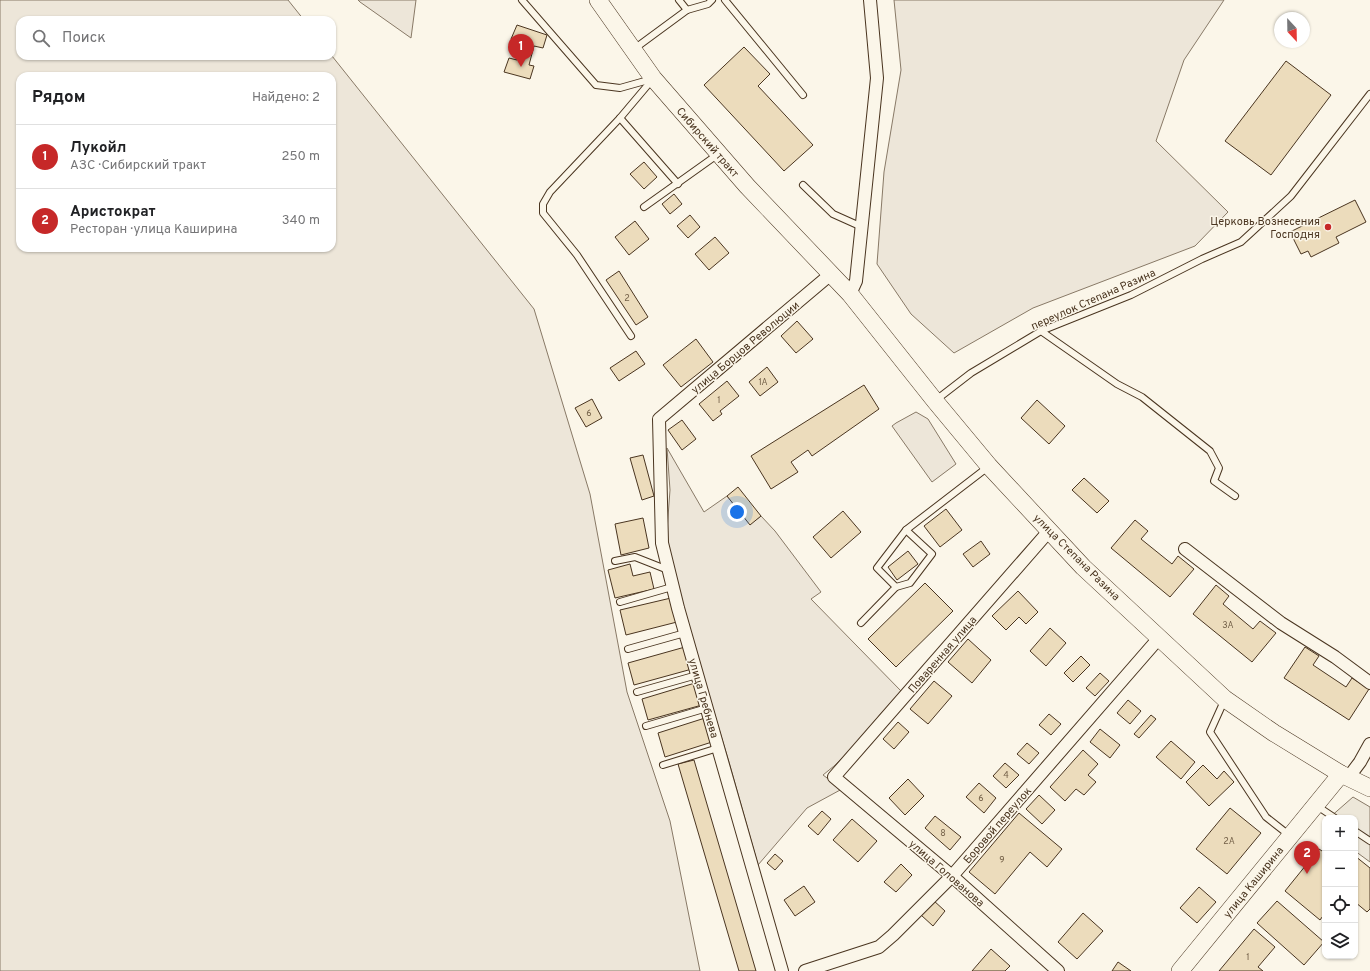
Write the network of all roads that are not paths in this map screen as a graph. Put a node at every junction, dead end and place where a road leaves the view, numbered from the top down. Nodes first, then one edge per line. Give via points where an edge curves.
1 (522, 0) edge
2 (598, 0) edge
3 (679, 0) edge
4 (712, 0) edge
5 (725, 0) edge
6 (870, 0) edge
7 (686, 10) junction
8 (633, 50) junction
9 (653, 78) junction
10 (1370, 94) edge
11 (802, 95) dead end
12 (620, 118) junction
13 (719, 154) junction
14 (678, 184) junction
15 (803, 185) dead end
16 (644, 207) dead end
17 (862, 227) junction
18 (831, 274) junction
19 (850, 294) junction
20 (1041, 331) junction
21 (632, 336) dead end
22 (935, 401) junction
23 (659, 420) joint
24 (989, 466) junction
25 (1235, 496) dead end
26 (906, 530) junction
27 (1049, 531) junction
28 (1185, 549) dead end
29 (615, 561) dead end
30 (668, 570) junction
31 (672, 587) junction
32 (896, 587) junction
33 (620, 602) dead end
34 (861, 623) dead end
35 (685, 633) junction
36 (1159, 638) junction
37 (628, 649) dead end
38 (697, 675) junction
39 (1370, 683) edge
40 (637, 692) dead end
41 (1225, 700) junction
42 (707, 708) junction
43 (646, 726) dead end
44 (1370, 744) edge
45 (718, 748) junction
46 (663, 765) dead end
47 (1344, 776) junction
48 (834, 777) joint
49 (1370, 788) edge
50 (1316, 805) junction
51 (1331, 815) edge
52 (1358, 833) edge
53 (1290, 836) junction
54 (1370, 841) edge
55 (952, 876) junction
56 (782, 971) edge
57 (805, 971) edge
58 (1058, 971) edge
59 (1180, 971) edge

1 - 9 lane via 596,85 620,88
2 - 8 main road, Сибирский тракт
3 - 7 lane
4 - 7 lane via 708,4
5 - 11 lane
6 - 17 street via 877,78
7 - 8 lane
8 - 9 main road, Сибирский тракт
9 - 12 lane
9 - 13 main road, Сибирский тракт
10 - 20 lane, переулок Степана Разина via 1291,196 1242,242 1131,295
12 - 14 lane
12 - 21 lane via 550,192 543,204 543,213 577,255
13 - 14 lane
13 - 18 main road, Сибирский тракт
14 - 16 lane
15 - 17 lane via 833,214
17 - 19 street via 856,281
18 - 19 main road, улица Степана Разина
18 - 23 street, улица Борцов Революции
19 - 22 main road, улица Степана Разина
20 - 22 lane, переулок Степана Разина via 971,373
20 - 25 lane via 1117,384 1142,397 1210,451 1218,468 1214,481
22 - 24 main road, улица Степана Разина
23 - 30 street, улица Гребнева via 662,543
24 - 26 lane
24 - 27 main road, улица Степана Разина
26 - 32 lane via 877,568
26 - 32 lane via 932,554 910,583
27 - 36 main road, улица Степана Разина via 1083,567
27 - 48 street, Поваренная улица
28 - 39 street via 1281,623
29 - 30 lane via 635,557
30 - 31 street, улица Гребнева
31 - 33 lane
31 - 35 street, улица Гребнева
32 - 34 lane
35 - 37 lane
35 - 38 street, улица Гребнева
36 - 41 main road, улица Степана Разина
36 - 55 street, Боровой переулок
38 - 40 lane
38 - 42 street, улица Гребнева
41 - 47 main road, улица Степана Разина
41 - 53 lane via 1210,732 1266,817
42 - 43 lane
42 - 45 street, улица Гребнева
44 - 47 street via 1360,762
45 - 46 lane
45 - 56 street, улица Гребнева
47 - 49 main road, улица Степана Разина
47 - 50 main road, улица Каширина
48 - 55 street, улица Голованова
50 - 51 lane
50 - 53 main road, улица Каширина
52 - 54 lane
53 - 59 main road, улица Каширина
55 - 57 street, Боровой переулок via 879,947
55 - 58 street, улица Голованова

